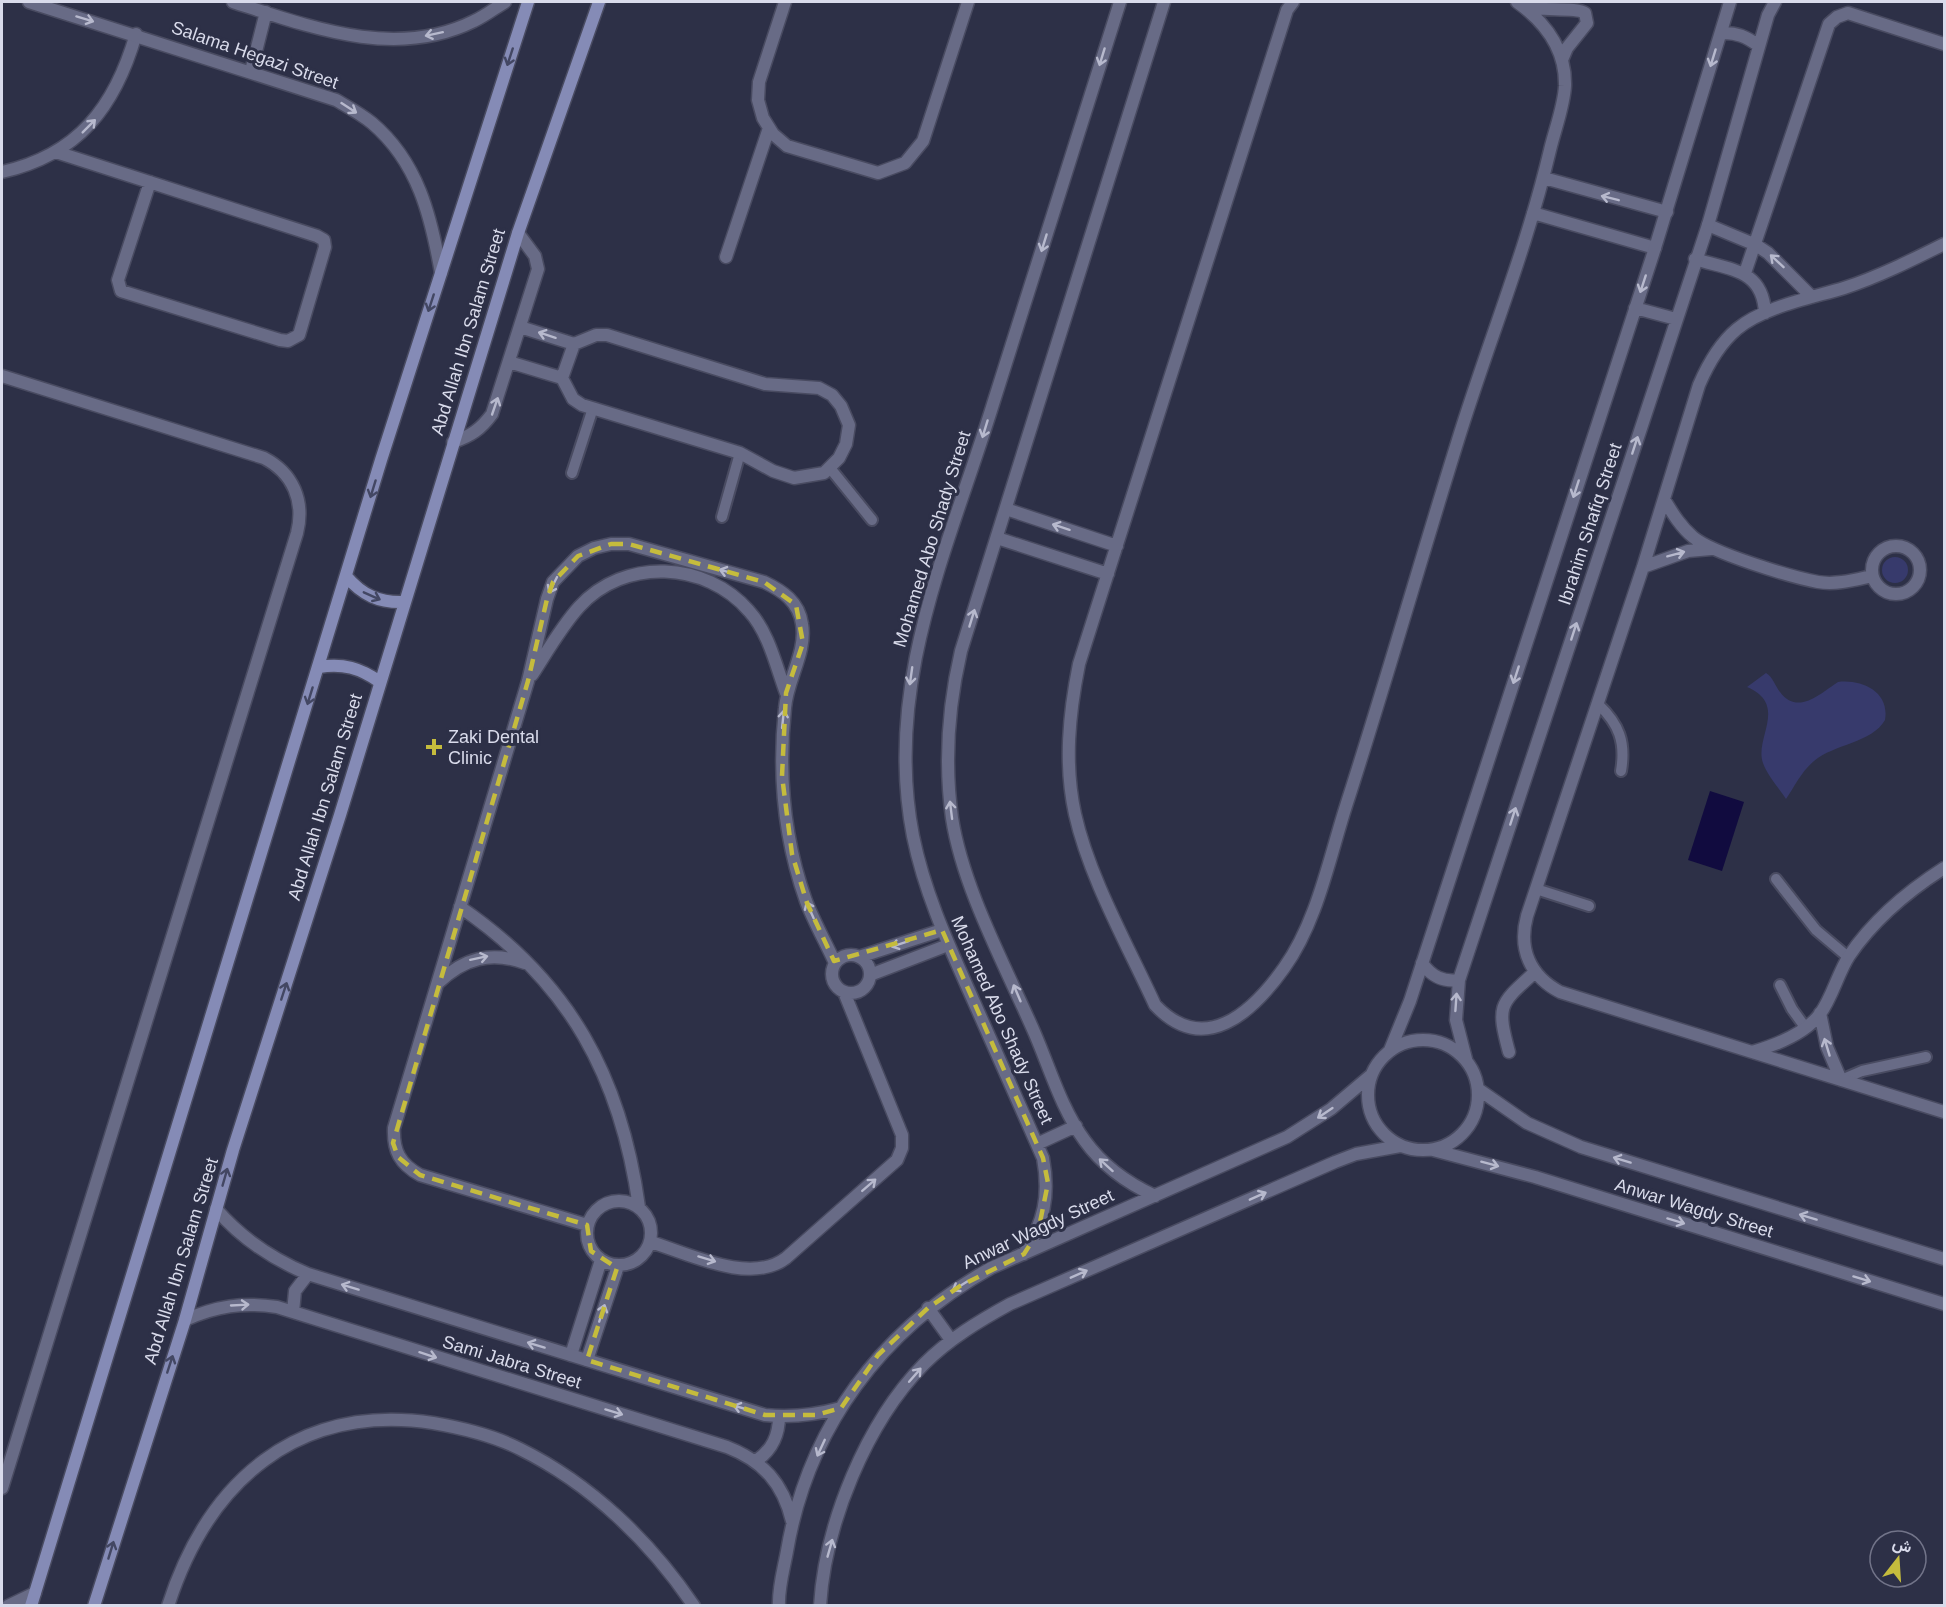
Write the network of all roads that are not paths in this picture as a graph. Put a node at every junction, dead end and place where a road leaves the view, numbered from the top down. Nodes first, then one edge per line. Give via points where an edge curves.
1 (30, 2) edge
2 (233, 2) edge
3 (505, 2) edge
4 (528, 2) edge
5 (599, 2) edge
6 (785, 2) edge
7 (968, 2) edge
8 (1120, 2) edge
9 (1164, 2) edge
10 (1293, 2) edge
11 (1730, 2) edge
12 (1775, 2) edge
13 (1520, 4) edge
14 (266, 12) junction
15 (1721, 33) junction
16 (136, 34) junction
17 (1944, 44) edge
18 (1759, 46) junction
19 (1562, 60) junction
20 (251, 71) junction
21 (769, 128) junction
22 (56, 152) junction
23 (2, 172) edge
24 (1544, 178) junction
25 (150, 183) junction
26 (1667, 212) junction
27 (1533, 213) junction
28 (1708, 225) junction
29 (518, 233) junction
30 (1944, 244) edge
31 (1756, 245) junction
32 (1655, 248) junction
33 (726, 257) dead end
34 (1695, 259) junction
35 (441, 273) junction
36 (1745, 273) junction
37 (1812, 297) junction
38 (1635, 308) junction
39 (1765, 313) junction
40 (1676, 319) junction
41 (520, 327) junction
42 (574, 344) junction
43 (508, 362) junction
44 (2, 376) edge
45 (562, 378) junction
46 (593, 408) junction
47 (453, 442) junction
48 (740, 453) junction
49 (830, 468) junction
50 (572, 473) dead end
51 (1665, 501) junction
52 (1006, 509) junction
53 (722, 517) dead end
54 (872, 520) dead end
55 (997, 538) junction
56 (1117, 546) junction
57 (1711, 549) junction
58 (1643, 567) junction
59 (1108, 574) junction
60 (346, 576) junction
61 (1872, 576) junction
62 (404, 602) junction
63 (319, 667) junction
64 (528, 681) junction
65 (380, 682) junction
66 (786, 693) junction
67 (1598, 704) junction
68 (1621, 771) dead end
69 (1944, 868) edge
70 (1776, 879) dead end
71 (1536, 889) junction
72 (1589, 906) dead end
73 (460, 907) junction
74 (942, 930) junction
75 (948, 945) junction
76 (859, 957) junction
77 (1848, 957) junction
78 (836, 963) junction
79 (1422, 963) junction
80 (529, 964) junction
81 (1535, 972) junction
82 (870, 975) junction
83 (1459, 980) junction
84 (437, 984) junction
85 (1780, 985) dead end
86 (844, 992) junction
87 (1820, 1013) junction
88 (1805, 1027) junction
89 (1390, 1050) junction
90 (1509, 1052) dead end
91 (1752, 1052) junction
92 (1926, 1057) dead end
93 (1466, 1059) junction
94 (1370, 1076) junction
95 (1841, 1080) junction
96 (1478, 1089) junction
97 (1944, 1112) edge
98 (1076, 1126) junction
99 (1037, 1144) junction
100 (1400, 1146) junction
101 (1433, 1150) junction
102 (1155, 1196) junction
103 (639, 1207) junction
104 (216, 1209) junction
105 (587, 1226) junction
106 (651, 1242) junction
107 (1024, 1254) junction
108 (1944, 1259) edge
109 (601, 1260) junction
110 (618, 1266) junction
111 (308, 1274) junction
112 (1944, 1304) edge
113 (928, 1308) junction
114 (293, 1312) junction
115 (184, 1320) junction
116 (951, 1340) junction
117 (571, 1355) junction
118 (587, 1360) junction
119 (841, 1408) junction
120 (779, 1416) junction
121 (756, 1461) junction
122 (2, 1488) edge
123 (792, 1523) junction
124 (33, 1599) edge
125 (8, 1605) edge
126 (94, 1605) edge
127 (168, 1605) edge
128 (694, 1605) edge
129 (779, 1605) edge
130 (820, 1605) edge

1 -> 16 street, Salama Hegazi Street
2 - 14 street
3 -> 14 street via 439,34 401,40 363,38
4 -> 35 main road
5 - 29 main road, Abd Allah Ibn Salam Street
6 - 21 street via 759,82 758,100
7 - 21 street via 923,141 905,163 878,173 787,146
8 -> 74 street, Mohamed Abo Shady Street via 923,618 913,661 906,737 907,791 923,877
9 - 52 street, Mohamed Abo Shady Street
10 - 56 street
11 - 15 street, Ibrahim Shafiq Street
12 - 18 street, Ibrahim Shafiq Street
13 - 19 street via 1547,28
13 - 19 street via 1548,11 1575,9 1585,13 1587,23
14 - 20 street
15 - 18 street via 1745,37
15 -> 26 street, Ibrahim Shafiq Street
16 - 20 street, Salama Hegazi Street
22 -> 16 street via 86,130 105,109 127,68
17 - 31 street via 1848,13 1829,24
18 - 28 street, Ibrahim Shafiq Street
19 - 24 street via 1565,87
20 -> 35 street, Salama Hegazi Street via 336,100 372,123 400,152 421,189
21 - 33 street
22 - 23 street
22 - 25 street
26 -> 24 street
24 - 27 street
25 - 25 street via 324,240 299,335 280,340 121,291 118,280
26 - 32 street, Ibrahim Shafiq Street
27 - 32 street
27 - 59 street via 1308,923 1299,945 1272,984 1243,1013 1213,1028 1181,1025 1155,1005 1084,850 1075,813 1069,776 1071,701
28 - 31 street
28 - 34 street, Ibrahim Shafiq Street
29 - 41 street via 535,256 538,269
29 - 47 main road, Abd Allah Ibn Salam Street
30 - 37 street via 1845,288
31 - 36 street
37 -> 31 street via 1782,265
32 -> 38 street, Ibrahim Shafiq Street
34 - 36 street
34 - 40 street, Ibrahim Shafiq Street
35 -> 60 main road
36 - 39 street via 1762,292
37 - 39 street
38 - 40 street
38 -> 79 street, Ibrahim Shafiq Street
39 - 51 street via 1738,328 1708,364
83 -> 40 street, Ibrahim Shafiq Street
42 -> 41 street
41 - 43 street
42 - 45 street
42 - 49 street via 607,335 765,384 819,388 842,406 849,425 846,444
43 - 45 street
47 -> 43 street via 469,437 492,414
44 - 122 street via 264,458 290,478 301,510 294,544
45 - 46 street via 573,399
46 - 48 street
46 - 50 lane
47 - 62 main road, Abd Allah Ibn Salam Street
48 - 49 street via 784,476 814,476
48 - 53 lane
49 - 54 lane
51 - 57 street via 1692,536
51 - 58 street
52 - 55 street, Mohamed Abo Shady Street
56 -> 52 street
55 - 59 street
98 -> 55 street, Mohamed Abo Shady Street via 971,886 953,821 947,753 953,685
56 - 59 street
58 -> 57 street via 1688,551
57 - 61 street via 1818,582 1842,583
58 - 67 street
60 -> 62 main road via 371,597
60 - 63 main road
61 - 61 street via 1882,590 1897,594 1917,582 1920,565 1904,547 1887,548 1875,557
62 - 65 main road, Abd Allah Ibn Salam Street
63 - 65 main road via 348,666
63 -> 124 main road
64 - 66 street via 580,606 598,591 619,579 665,570 712,582 749,611 763,630
66 -> 64 street via 802,643 802,624 796,605 782,591 764,582 629,544 594,548 578,556 553,582
64 - 73 street
104 -> 65 main road, Abd Allah Ibn Salam Street
78 -> 66 street via 807,903 792,854 786,819 782,734
67 - 68 lane via 1621,733
67 - 71 street
69 - 77 street via 1900,900
70 - 77 lane via 1816,930
71 - 72 lane
71 - 81 street via 1523,941
73 - 80 street
73 - 84 street
74 - 75 street, Mohamed Abo Shady Street
74 -> 76 street
75 - 82 street
75 - 99 street, Mohamed Abo Shady Street
76 - 78 street via 846,956
76 - 82 street
77 - 87 street
78 - 86 street via 832,979
79 - 83 street via 1442,980
79 - 89 street, Ibrahim Shafiq Street
84 -> 80 street via 470,960 500,956
80 - 103 street via 559,998 605,1076 624,1129
81 - 90 street via 1503,1006 1501,1018
81 - 91 street via 1560,992
82 - 86 street via 861,990
93 -> 83 street, Ibrahim Shafiq Street via 1456,1020
84 - 105 street via 394,1128 393,1143 398,1156 420,1175
85 - 88 lane
106 -> 86 street via 740,1269 768,1268 786,1258 897,1160 902,1135
87 - 88 street
95 -> 87 street via 1827,1047
88 - 91 street
89 - 93 street via 1404,1042 1438,1041
89 - 94 street
91 - 95 street
92 - 95 lane
93 - 96 street
94 - 100 street via 1368,1101 1375,1124
94 -> 102 street, Anwar Wagdy Street via 1331,1109 1287,1137
95 - 97 street
96 - 101 street via 1478,1106 1472,1121 1449,1144
108 -> 96 street, Anwar Wagdy Street via 1581,1147 1527,1123
98 - 99 street
102 -> 98 street, Mohamed Abo Shady Street via 1099,1158
99 - 107 street, Mohamed Abo Shady Street via 1048,1183 1046,1209
100 - 101 street
116 -> 100 street via 1010,1304 1335,1162
101 -> 112 street, Anwar Wagdy Street via 1535,1177
102 - 107 street, Anwar Wagdy Street
103 - 105 street via 614,1200 592,1214
103 - 106 street via 652,1229
104 - 111 street, Sami Jabra Street via 267,1254
104 - 115 main road, Abd Allah Ibn Salam Street
105 - 109 street via 586,1239
106 - 110 street via 638,1260
107 -> 113 street, Anwar Wagdy Street via 960,1286
109 - 110 street
109 - 117 street
118 -> 110 street
111 - 114 street via 295,1291
117 -> 111 street, Sami Jabra Street
113 - 116 street
113 - 119 street, Anwar Wagdy Street via 878,1355
115 -> 114 street, Sami Jabra Street via 239,1304
114 -> 121 street, Sami Jabra Street via 727,1447
126 -> 115 main road, Abd Allah Ibn Salam Street
130 -> 116 street via 822,1578 845,1496 868,1443 903,1388
117 - 118 street, Sami Jabra Street
120 -> 118 street, Sami Jabra Street via 740,1408
119 - 120 street, Sami Jabra Street via 816,1415
119 -> 123 street, Anwar Wagdy Street via 805,1484
120 - 121 street via 776,1437
121 - 123 street, Sami Jabra Street via 778,1483 788,1502
123 - 129 street, Anwar Wagdy Street
124 - 125 street
127 - 128 street via 181,1565 205,1522 250,1472 294,1442 319,1431 360,1420 410,1420 463,1428 519,1448 565,1475 652,1551

